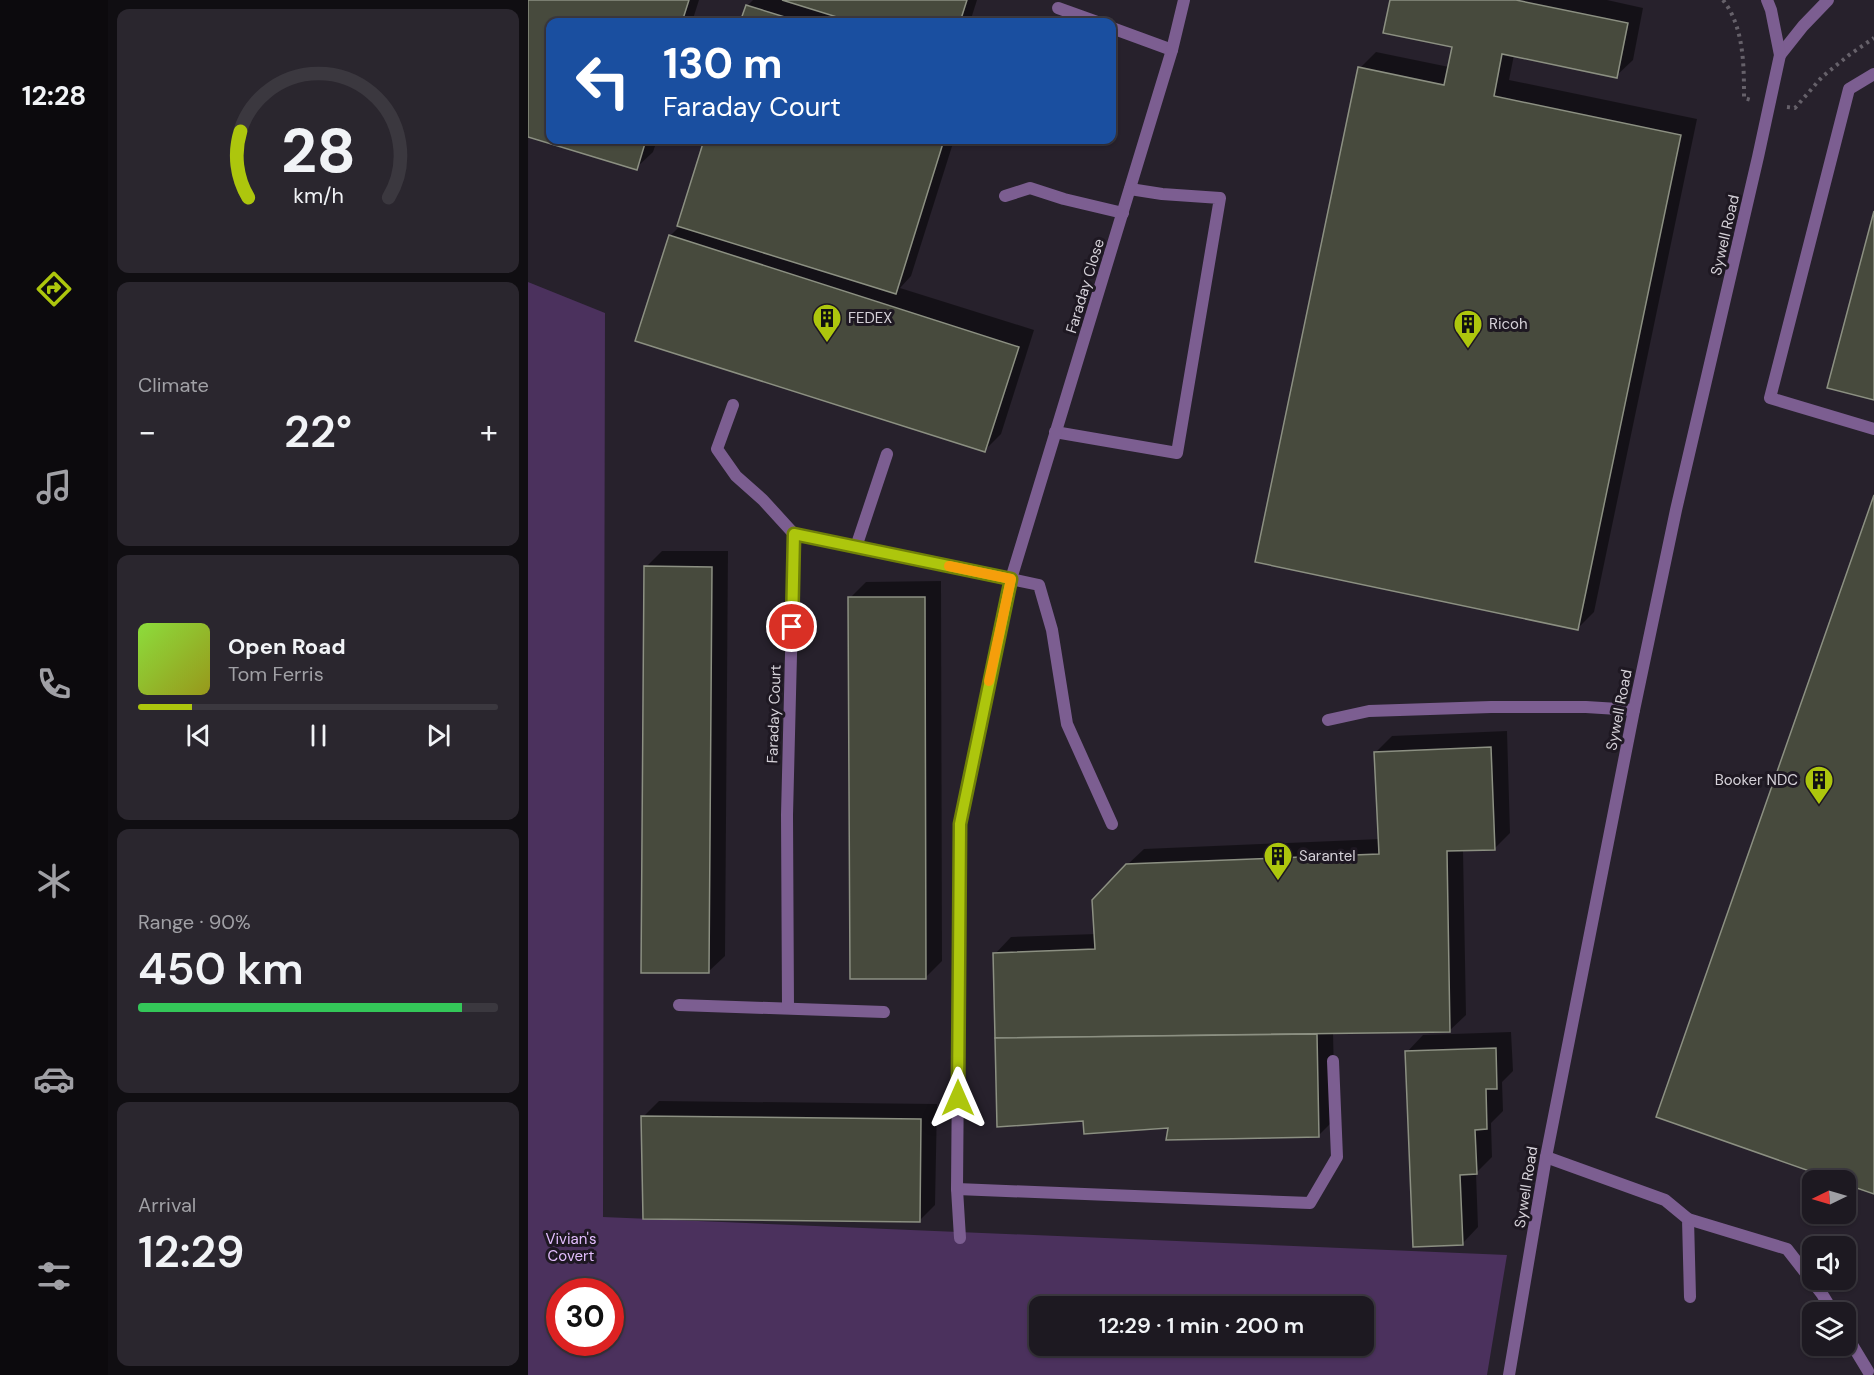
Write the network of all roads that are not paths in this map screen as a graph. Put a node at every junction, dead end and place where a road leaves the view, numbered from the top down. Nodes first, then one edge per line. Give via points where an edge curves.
1 (1184, 0) edge
2 (1767, 0) edge
3 (1828, 0) edge
4 (1058, 8) dead end
5 (1085, 18) edge
6 (1116, 30) edge
7 (1172, 51) junction
8 (1780, 55) junction
9 (1874, 74) edge
10 (1130, 189) junction
11 (1005, 196) dead end
12 (1123, 213) junction
13 (733, 405) dead end
14 (1874, 429) edge
15 (1055, 432) junction
16 (887, 454) dead end
17 (794, 534) junction
18 (856, 547) junction
19 (1011, 579) junction
20 (1634, 710) junction
21 (1328, 720) dead end
22 (1112, 824) dead end
23 (679, 1005) dead end
24 (788, 1008) junction
25 (884, 1012) dead end
26 (1333, 1061) dead end
27 (1546, 1157) junction
28 (957, 1189) junction
29 (1688, 1219) junction
30 (960, 1238) dead end
31 (1690, 1297) dead end
32 (1827, 1302) edge
33 (1856, 1351) edge
34 (1868, 1371) dead end
35 (1509, 1375) edge

1 - 7 street, Faraday Close
2 - 8 street, Sywell Road
3 - 8 street, Sywell Road
4 - 5 street
6 - 7 street
7 - 10 street, Faraday Close
8 - 20 street, Sywell Road
9 - 14 street via 1849,89 1770,398
10 - 12 street, Faraday Close
10 - 15 street via 1220,198 1177,453
11 - 12 street via 1030,188
12 - 15 street, Faraday Close
13 - 17 street via 717,449 736,476
15 - 19 street, Faraday Close
16 - 18 street
17 - 18 street
17 - 24 street, Faraday Court via 787,815
18 - 19 street
19 - 22 street via 1039,585 1052,630 1066,724
19 - 28 street, Faraday Close via 960,824
20 - 21 street via 1391,710
20 - 27 street, Sywell Road
23 - 24 street
24 - 25 street
26 - 28 street via 1338,1157 1310,1203
27 - 29 street via 1665,1200
27 - 35 street, Sywell Road
28 - 30 street, Faraday Close
29 - 31 street
29 - 32 street via 1787,1249
33 - 34 street

